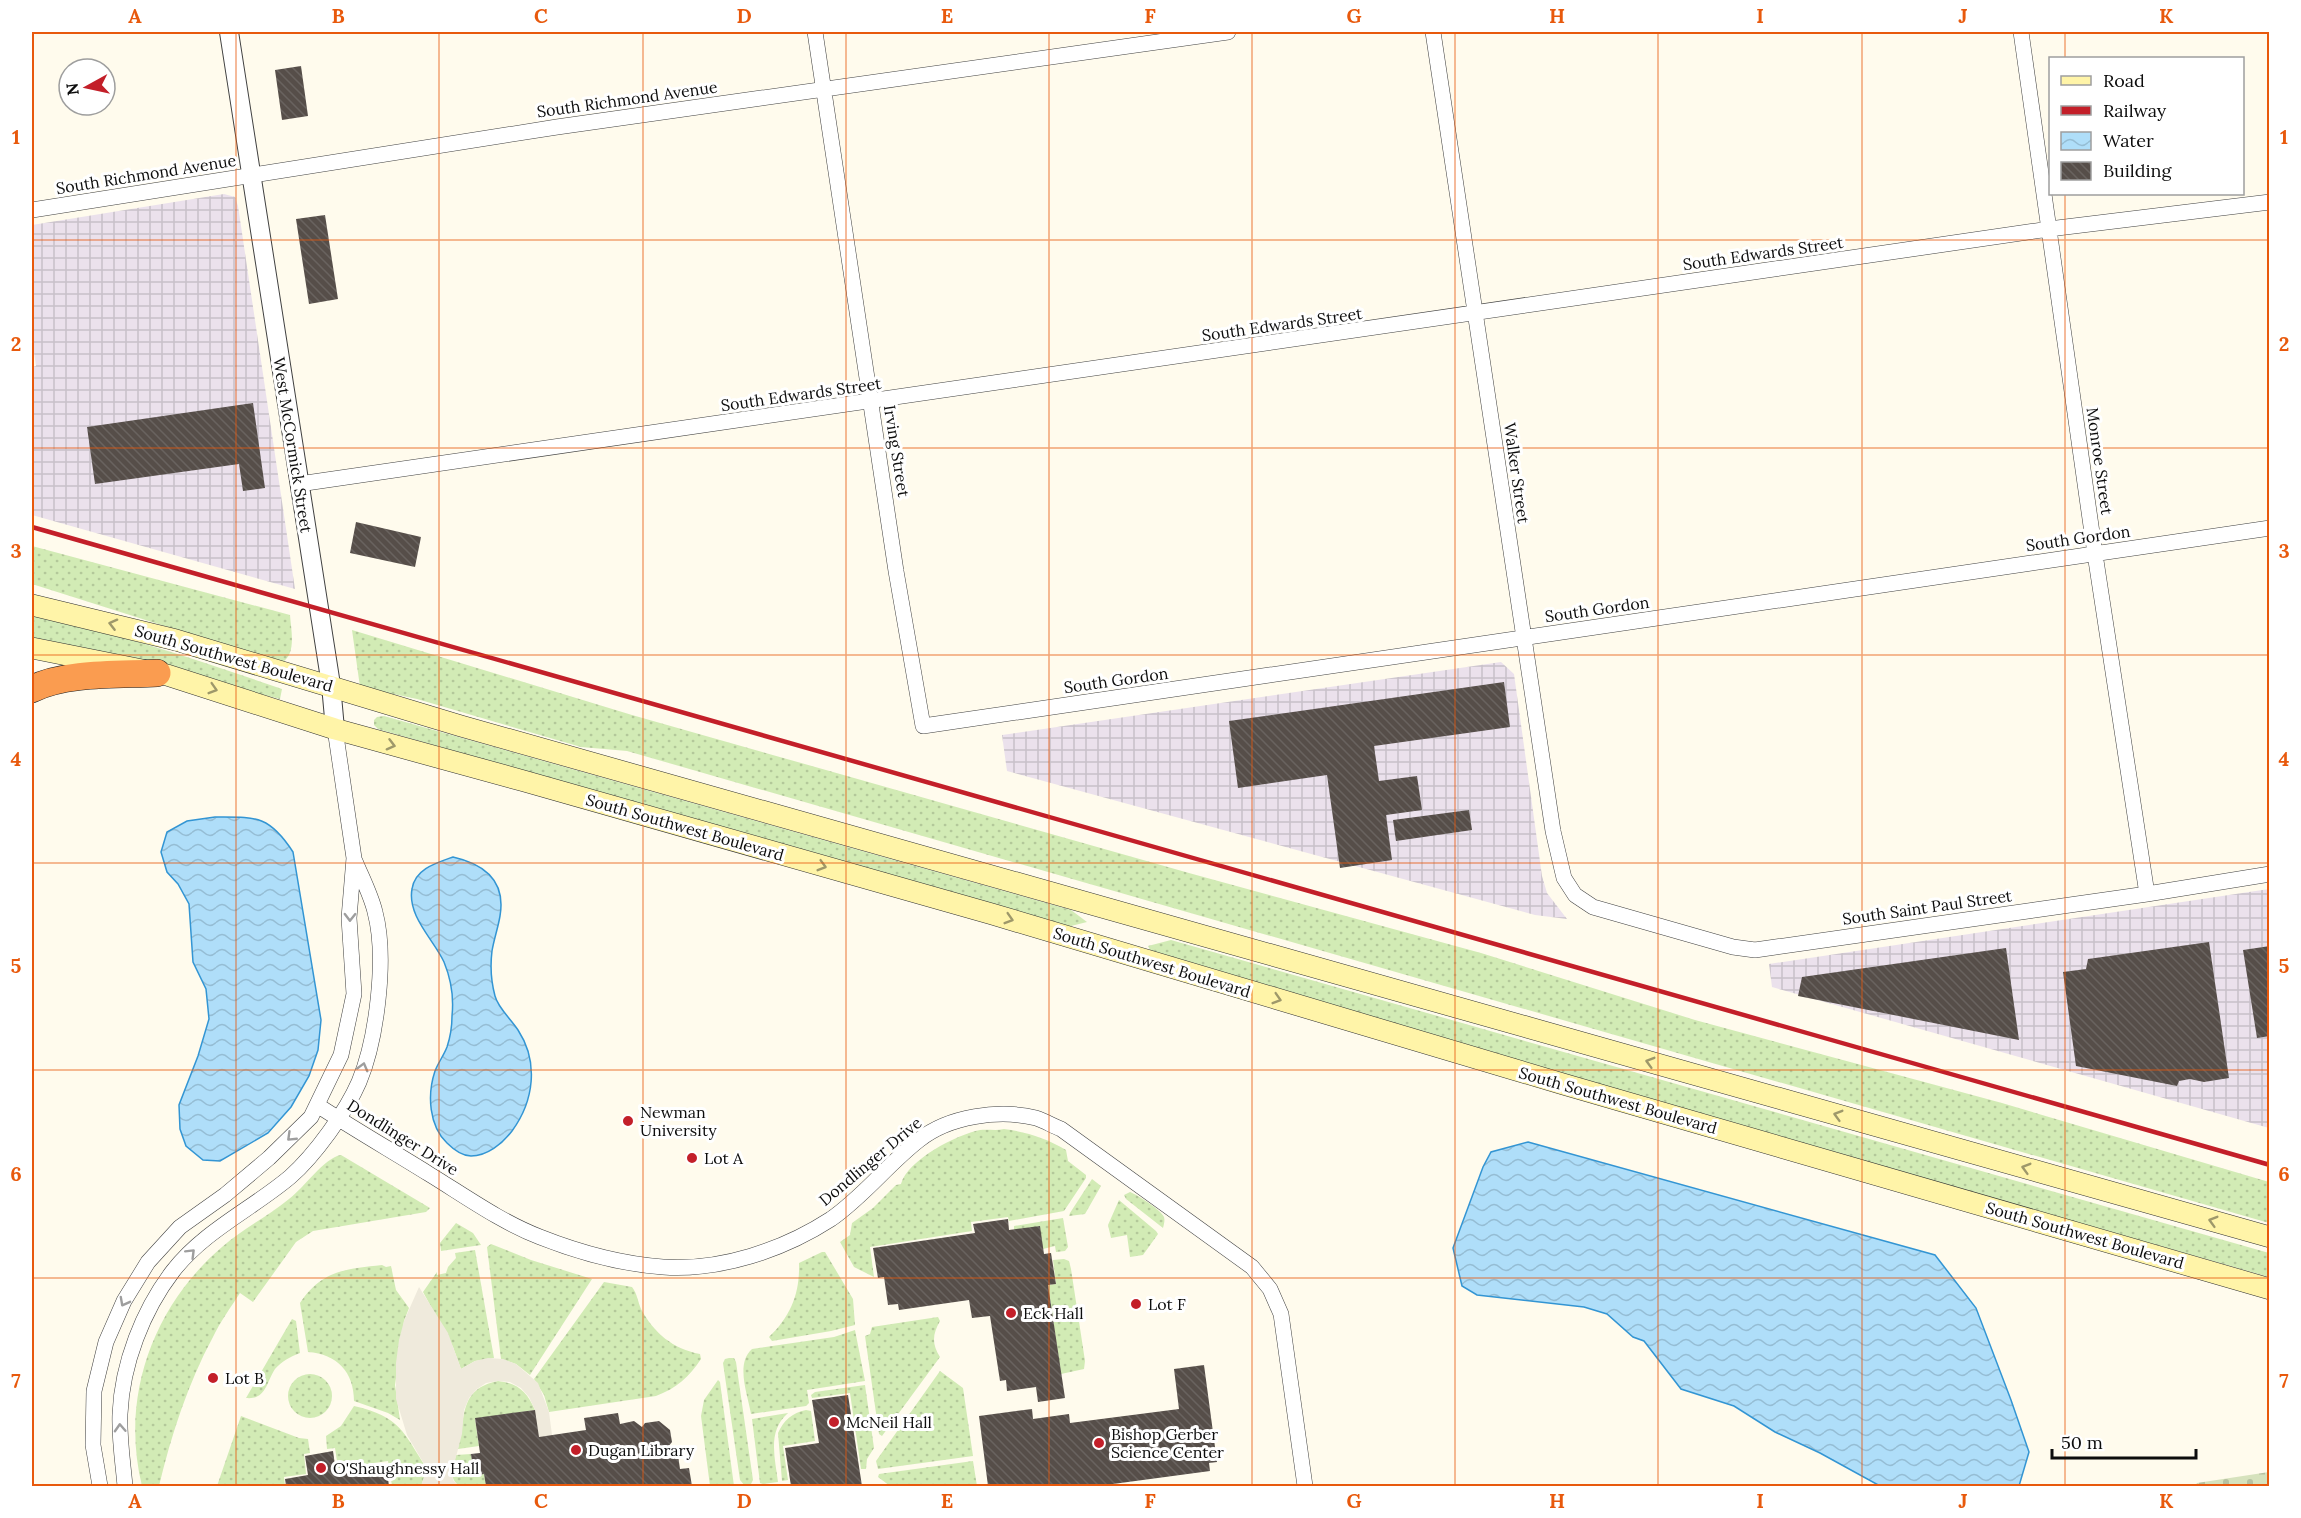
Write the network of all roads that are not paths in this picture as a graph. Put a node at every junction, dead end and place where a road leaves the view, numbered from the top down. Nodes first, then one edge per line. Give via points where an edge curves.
1 (230, 32) edge
2 (815, 32) edge
3 (1228, 32) edge
4 (1433, 32) edge
5 (2021, 32) edge
6 (824, 90) junction
7 (251, 175) junction
8 (2270, 202) edge
9 (32, 210) edge
10 (2049, 229) junction
11 (1475, 314) junction
12 (871, 402) junction
13 (299, 484) junction
14 (2270, 528) edge
15 (2095, 554) junction
16 (32, 605) edge
17 (1523, 638) junction
18 (32, 648) edge
19 (157, 673) junction
20 (331, 685) junction
21 (32, 689) edge
22 (929, 725) joint
23 (335, 729) junction
24 (354, 858) junction
25 (2270, 874) edge
26 (2147, 894) junction
27 (1593, 907) joint
28 (317, 1105) junction
29 (340, 1119) junction
30 (2270, 1237) edge
31 (2270, 1289) edge
32 (100, 1486) edge
33 (125, 1486) edge
34 (1305, 1486) edge

1 - 7 street, West McCormick Street
2 - 6 street, Irving Street
3 - 6 street, South Richmond Avenue
4 - 11 street, Walker Street
5 - 10 street, Monroe Street
6 - 7 street, South Richmond Avenue
6 - 12 street, Irving Street
7 - 9 street, South Richmond Avenue
7 - 13 street, West McCormick Street
8 - 10 street, South Edwards Street
10 - 11 street, South Edwards Street
10 - 15 street, Monroe Street
11 - 12 street, South Edwards Street
11 - 17 street, Walker Street
12 - 13 street, South Edwards Street
12 - 22 street, Irving Street via 923,726
13 - 20 street, West McCormick Street
14 - 15 street, South Gordon
15 - 17 street, South Gordon
15 - 26 street, Monroe Street
20 -> 16 main road, South Southwest Boulevard via 176,640
17 - 22 street, South Gordon
17 - 27 street, Walker Street via 1564,878 1575,895
18 - 19 main road, South Southwest Boulevard
19 - 21 highway via 72,678
19 -> 23 main road, South Southwest Boulevard
20 - 23 street, West McCormick Street
30 -> 20 main road, South Southwest Boulevard via 484,732
23 - 24 street, West McCormick Street
23 -> 31 main road, South Southwest Boulevard via 969,908
24 -> 28 street, West McCormick Street via 350,918 354,994 341,1055
29 -> 24 street, West McCormick Street via 359,1081 380,995 380,945 375,912
25 - 26 street, South Saint Paul Street
26 - 27 street, South Saint Paul Street via 1755,950
28 - 29 street, Dondlinger Drive
28 -> 32 street, West McCormick Street via 311,1117 269,1158 180,1227 148,1262 124,1301 106,1342 94,1391 93,1445
33 -> 29 street, West McCormick Street via 120,1414 124,1378 151,1305 174,1270 206,1238 291,1175
29 - 34 street, Dondlinger Drive via 538,1237 614,1259 664,1267 731,1261 800,1236 856,1200 919,1139 943,1125 974,1117 1006,1115 1036,1119 1061,1129 1252,1267 1270,1289 1281,1314

